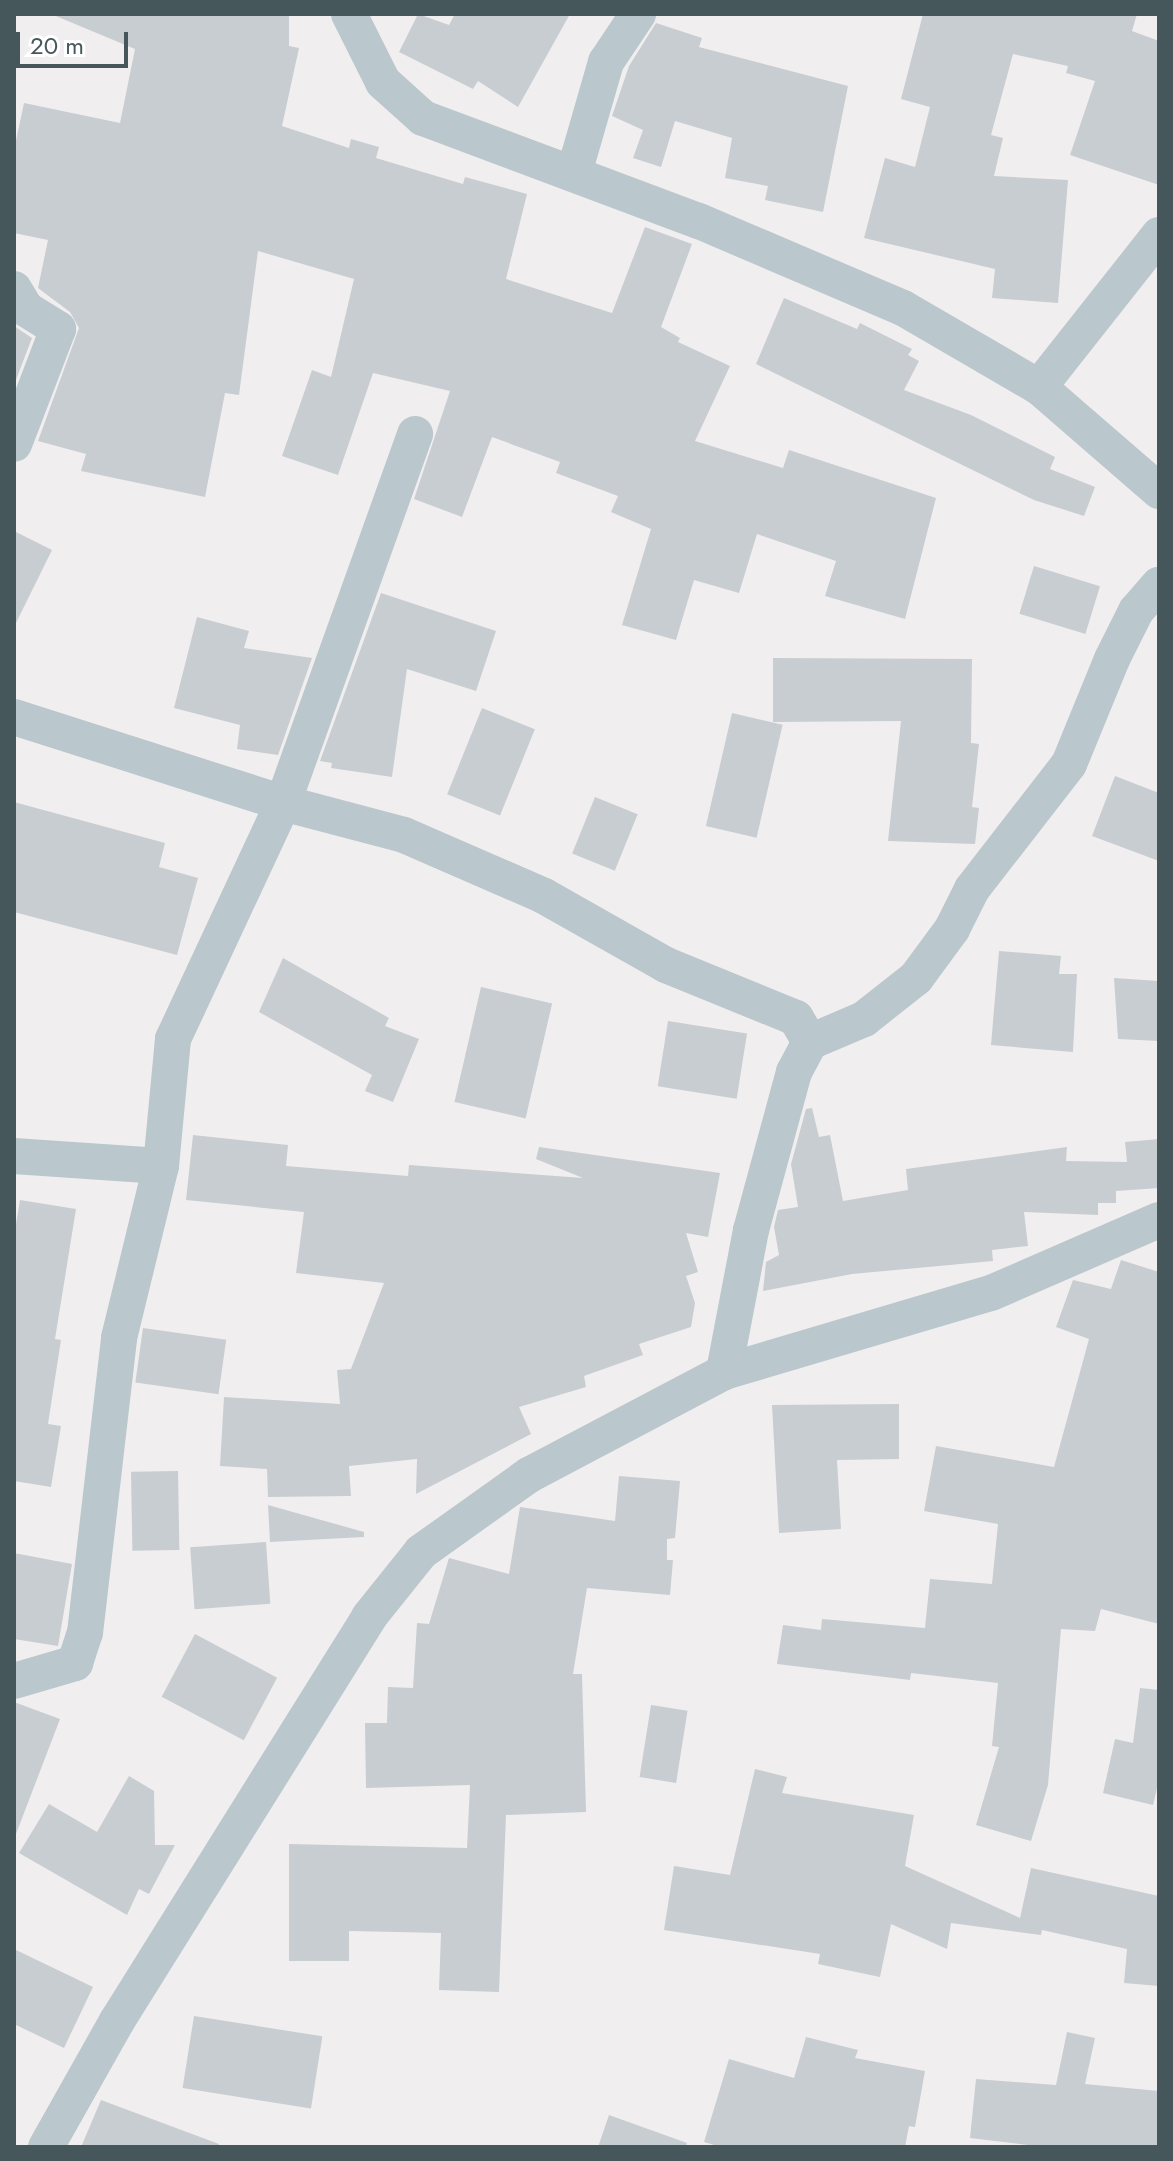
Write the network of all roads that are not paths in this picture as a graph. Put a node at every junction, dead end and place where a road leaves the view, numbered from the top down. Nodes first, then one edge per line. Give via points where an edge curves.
1 (349, 14) edge
2 (638, 14) edge
3 (574, 173) junction
4 (1159, 235) edge
5 (14, 289) edge
6 (1039, 387) junction
7 (415, 434) dead end
8 (14, 444) edge
9 (1159, 491) edge
10 (1159, 585) edge
11 (14, 717) edge
12 (283, 803) junction
13 (810, 1042) junction
14 (14, 1156) edge
15 (161, 1166) junction
16 (1159, 1220) edge
17 (724, 1372) junction
18 (14, 1681) edge
19 (46, 2147) edge

1 - 3 street via 383,82 423,118
2 - 3 street via 606,62
3 - 6 street via 903,308
4 - 6 street
5 - 8 street via 26,309 58,329
6 - 9 street
7 - 12 street
10 - 13 street via 1136,611 1069,764 972,889 925,966 864,1019
11 - 12 street
12 - 13 street via 404,835 544,896 666,965 780,1008 796,1018
12 - 15 street via 173,1039
13 - 17 street via 794,1072 751,1230
14 - 15 street
15 - 18 street via 119,1338 85,1633 75,1663
16 - 17 street via 991,1293
17 - 19 street via 529,1475 421,1552 369,1617 117,2021

